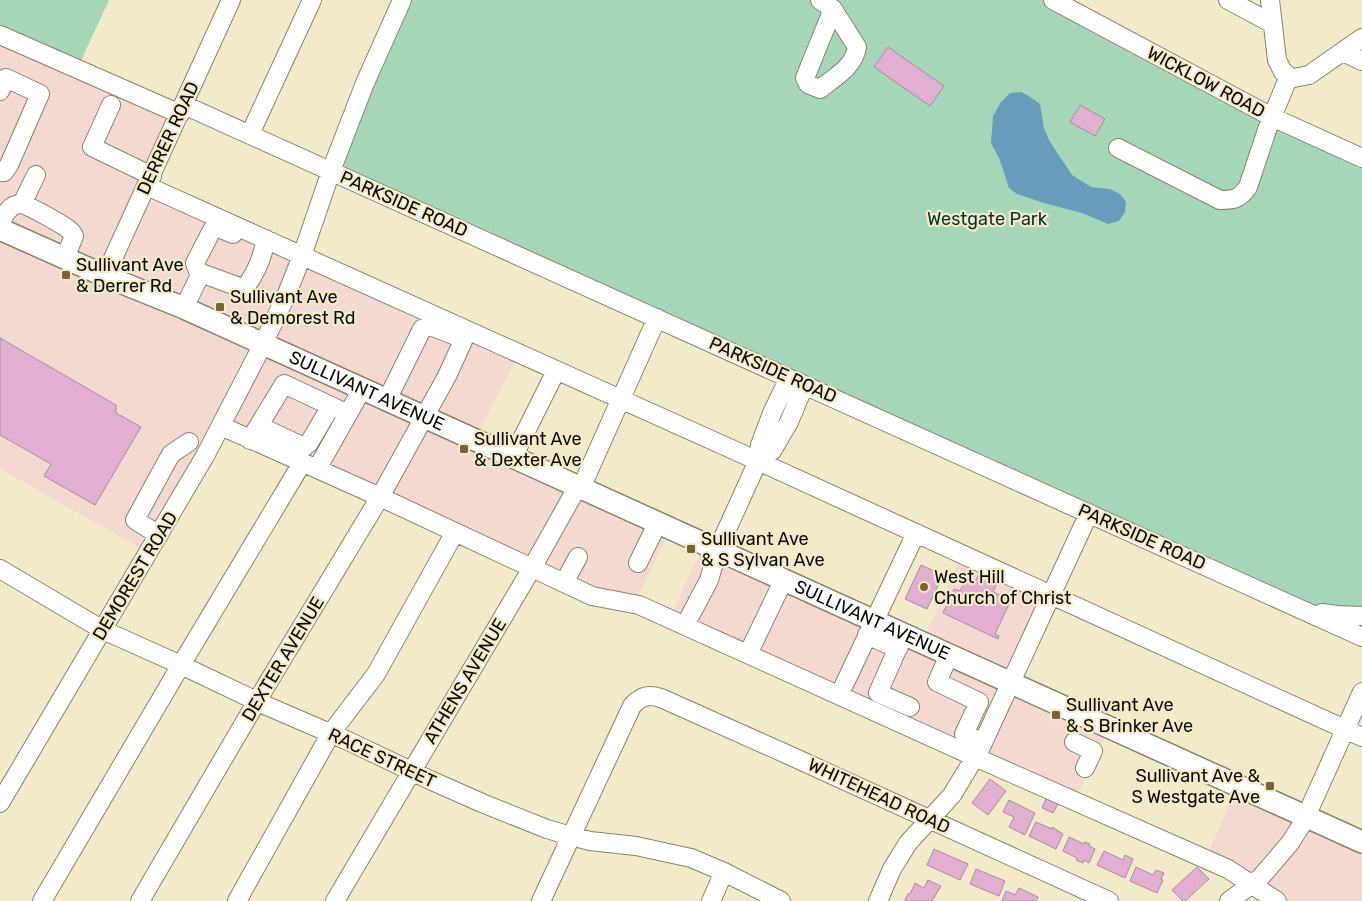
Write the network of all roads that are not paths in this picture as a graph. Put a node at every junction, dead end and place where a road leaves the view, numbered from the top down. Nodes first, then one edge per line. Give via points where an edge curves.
1 (231, 0) edge
2 (312, 0) edge
3 (402, 0) edge
4 (1053, 0) edge
5 (1228, 0) edge
6 (1270, 0) edge
7 (1070, 4) edge
8 (1273, 24) junction
9 (0, 37) edge
10 (1362, 38) edge
11 (1343, 52) junction
12 (1362, 61) edge
13 (1289, 76) junction
14 (0, 90) edge
15 (111, 105) dead end
16 (182, 110) junction
17 (1272, 117) junction
18 (250, 134) junction
19 (1118, 148) dead end
20 (1362, 158) edge
21 (331, 171) junction
22 (0, 172) edge
23 (36, 175) dead end
24 (149, 181) junction
25 (22, 204) junction
26 (0, 225) edge
27 (0, 229) edge
28 (265, 243) junction
29 (302, 256) junction
30 (65, 258) junction
31 (198, 268) junction
32 (105, 276) junction
33 (184, 308) junction
34 (657, 318) junction
35 (264, 344) junction
36 (556, 370) junction
37 (798, 382) junction
38 (362, 389) junction
39 (387, 400) junction
40 (620, 400) junction
41 (331, 406) junction
42 (348, 414) junction
43 (424, 417) junction
44 (221, 426) junction
45 (255, 433) junction
46 (188, 442) dead end
47 (309, 443) junction
48 (328, 451) junction
49 (513, 457) junction
50 (758, 461) junction
51 (310, 466) junction
52 (580, 487) junction
53 (380, 498) junction
54 (1089, 513) junction
55 (658, 522) junction
56 (455, 532) junction
57 (916, 533) junction
58 (159, 535) junction
59 (718, 549) junction
60 (578, 557) dead end
61 (638, 563) dead end
62 (532, 568) junction
63 (0, 569) edge
64 (784, 579) junction
65 (564, 583) junction
66 (1050, 595) junction
67 (1295, 606) junction
68 (690, 616) dead end
69 (1362, 616) edge
70 (870, 628) junction
71 (102, 630) junction
72 (1362, 637) edge
73 (901, 642) junction
74 (748, 654) junction
75 (949, 654) junction
76 (181, 665) junction
77 (1010, 682) junction
78 (844, 685) dead end
79 (1362, 692) edge
80 (257, 701) junction
81 (910, 707) dead end
82 (1097, 721) junction
83 (1345, 729) junction
84 (331, 733) junction
85 (1362, 737) edge
86 (979, 750) junction
87 (1085, 768) dead end
88 (412, 771) junction
89 (0, 803) edge
90 (1307, 816) junction
91 (930, 819) junction
92 (571, 836) junction
93 (1362, 842) edge
94 (724, 872) junction
95 (1252, 884) junction
96 (42, 901) edge
97 (140, 901) edge
98 (237, 901) edge
99 (336, 901) edge
100 (541, 901) edge
101 (710, 901) edge
102 (781, 901) edge
103 (878, 901) edge
104 (1109, 901) edge
105 (1229, 901) edge
106 (1277, 901) edge

1 - 16 street, DERRER ROAD
2 - 18 street
3 - 21 street, DEMOREST ROAD
4 - 7 street, WICKLOW ROAD
5 - 8 street
6 - 8 street
7 - 17 street, WICKLOW ROAD
8 - 13 street via 1277,60
9 - 16 street, PARKSIDE ROAD
10 - 11 street
11 - 12 street
11 - 13 street via 1309,75 1301,78
13 - 17 street
14 - 22 street via 6,78 40,94 9,165
15 - 24 street via 92,148
16 - 18 street, PARKSIDE ROAD
16 - 24 street, DERRER ROAD
17 - 19 street via 1248,187 1233,200 1220,200
17 - 20 street, WICKLOW ROAD
18 - 21 street, PARKSIDE ROAD
21 - 29 street, DEMOREST ROAD
21 - 34 street, PARKSIDE ROAD
23 - 25 street
24 - 28 street
24 - 32 street, DERRER ROAD
25 - 26 street via 6,211
25 - 30 street via 70,230 74,236
27 - 30 main road, SULLIVANT AVENUE
28 - 29 street
28 - 31 street via 213,228
28 - 31 street via 246,286 234,286
29 - 35 street, DEMOREST ROAD
29 - 36 street
30 - 32 main road, SULLIVANT AVENUE
31 - 33 street
32 - 33 main road, SULLIVANT AVENUE
33 - 35 main road, SULLIVANT AVENUE
34 - 37 street, PARKSIDE ROAD
34 - 40 street, ATHENS AVENUE
35 - 38 main road, SULLIVANT AVENUE
35 - 44 street, DEMOREST ROAD
36 - 40 street
36 - 49 street
37 - 50 street via 802,391 789,422 772,451
37 - 54 street, PARKSIDE ROAD
38 - 39 main road, SULLIVANT AVENUE
38 - 42 street
39 - 43 main road, SULLIVANT AVENUE
39 - 43 street, DEXTER AVENUE via 422,328 428,325 456,336 463,340
40 - 50 street
40 - 52 street, ATHENS AVENUE
41 - 42 street
41 - 45 street via 284,384
41 - 47 street
42 - 48 street
43 - 49 main road, SULLIVANT AVENUE
43 - 53 street, DEXTER AVENUE
44 - 45 street
44 - 58 street, DEMOREST ROAD
45 - 47 street via 304,447
45 - 51 street
46 - 58 street via 171,454 135,520
47 - 48 street
48 - 51 street
49 - 52 main road, SULLIVANT AVENUE
50 - 57 street
50 - 59 street
51 - 53 street
51 - 76 street
52 - 55 main road, SULLIVANT AVENUE
52 - 62 street, ATHENS AVENUE
53 - 56 street
53 - 80 street, DEXTER AVENUE
54 - 66 street
54 - 67 street, PARKSIDE ROAD
55 - 59 main road, SULLIVANT AVENUE
55 - 61 street
56 - 62 street
56 - 84 street via 376,674
57 - 66 street
57 - 70 street
58 - 71 street, DEMOREST ROAD
59 - 64 main road, SULLIVANT AVENUE
59 - 68 street via 709,580
60 - 65 street
62 - 65 street
62 - 88 street, ATHENS AVENUE
63 - 71 street, RACE STREET
64 - 70 main road, SULLIVANT AVENUE
64 - 74 street
65 - 74 street via 592,596 639,605
66 - 77 street
66 - 83 street
67 - 69 street via 1329,614
67 - 72 street, PARKSIDE ROAD
70 - 73 main road, SULLIVANT AVENUE
70 - 78 street
71 - 76 street, RACE STREET
71 - 89 street, DEMOREST ROAD
73 - 75 main road, SULLIVANT AVENUE
73 - 81 street via 878,693
74 - 86 street
75 - 77 main road, SULLIVANT AVENUE
75 - 86 street via 936,682 979,702 964,734
76 - 80 street, RACE STREET
76 - 96 street
77 - 82 main road, SULLIVANT AVENUE
77 - 86 street
79 - 83 street
80 - 84 street, RACE STREET
80 - 97 street, DEXTER AVENUE
82 - 87 street via 1080,744 1093,751
82 - 90 main road, SULLIVANT AVENUE
83 - 85 street
83 - 90 street
84 - 88 street, RACE STREET
84 - 98 street
86 - 91 street via 952,795
86 - 95 street via 1228,869
88 - 92 street, RACE STREET via 482,803
88 - 99 street, ATHENS AVENUE
90 - 93 main road, SULLIVANT AVENUE
90 - 95 street via 1290,843
91 - 92 street, WHITEHEAD ROAD via 648,695 632,706
91 - 103 street via 908,843
91 - 104 street, WHITEHEAD ROAD
92 - 94 street, RACE STREET via 684,856
92 - 100 street
94 - 101 street
94 - 102 street, RACE STREET
95 - 105 street
95 - 106 street

